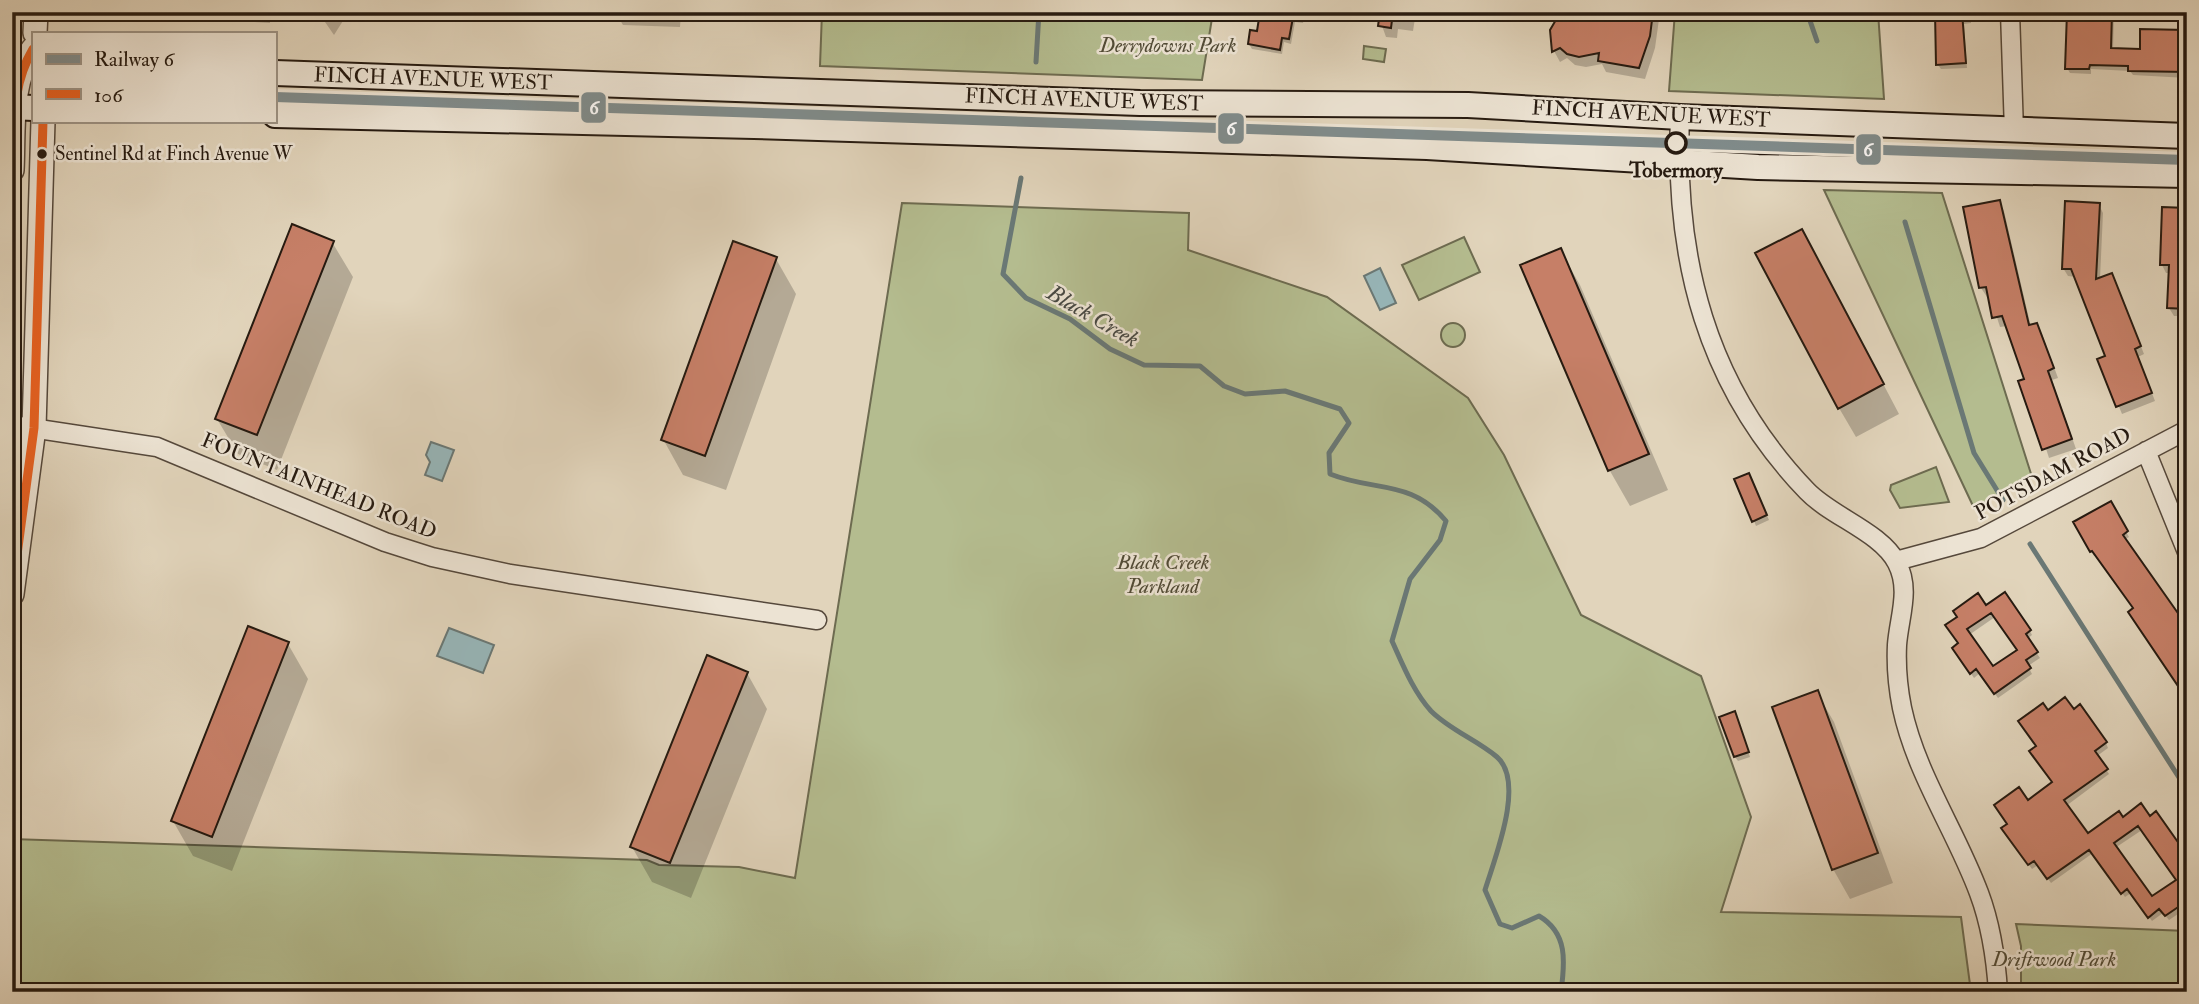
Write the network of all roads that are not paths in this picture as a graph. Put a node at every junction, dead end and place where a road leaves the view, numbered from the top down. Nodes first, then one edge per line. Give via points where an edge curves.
1 (36, 12) edge
2 (2010, 12) edge
3 (35, 32) edge
4 (26, 59) edge
5 (276, 73) edge
6 (20, 107) edge
7 (276, 115) edge
8 (1680, 117) junction
9 (43, 122) edge
10 (2014, 131) junction
11 (2187, 136) edge
12 (1678, 162) junction
13 (12, 170) edge
14 (2187, 175) edge
15 (23, 426) edge
16 (2187, 430) edge
17 (2146, 451) junction
18 (2187, 552) edge
19 (1896, 561) junction
20 (12, 594) edge
21 (817, 620) dead end
22 (1998, 992) edge

1 - 3 street
2 - 10 street
4 - 6 street
5 - 8 main road, FINCH AVENUE WEST via 1126,102 1468,105
6 - 13 street
7 - 12 main road, FINCH AVENUE WEST via 1427,147
8 - 10 main road, FINCH AVENUE WEST
8 - 12 street
9 - 15 street
10 - 11 main road, FINCH AVENUE WEST
12 - 14 main road, FINCH AVENUE WEST
12 - 19 street via 1682,231 1701,314 1722,366 1758,431 1795,478 1820,505 1882,543
15 - 20 street
15 - 21 street, FOUNTAINHEAD ROAD via 157,447 432,557 510,574
16 - 17 street, POTSDAM ROAD
17 - 18 street
17 - 19 street, POTSDAM ROAD via 1980,538
19 - 22 street via 1904,590 1897,644 1902,708 1916,754 1979,892 1996,956

